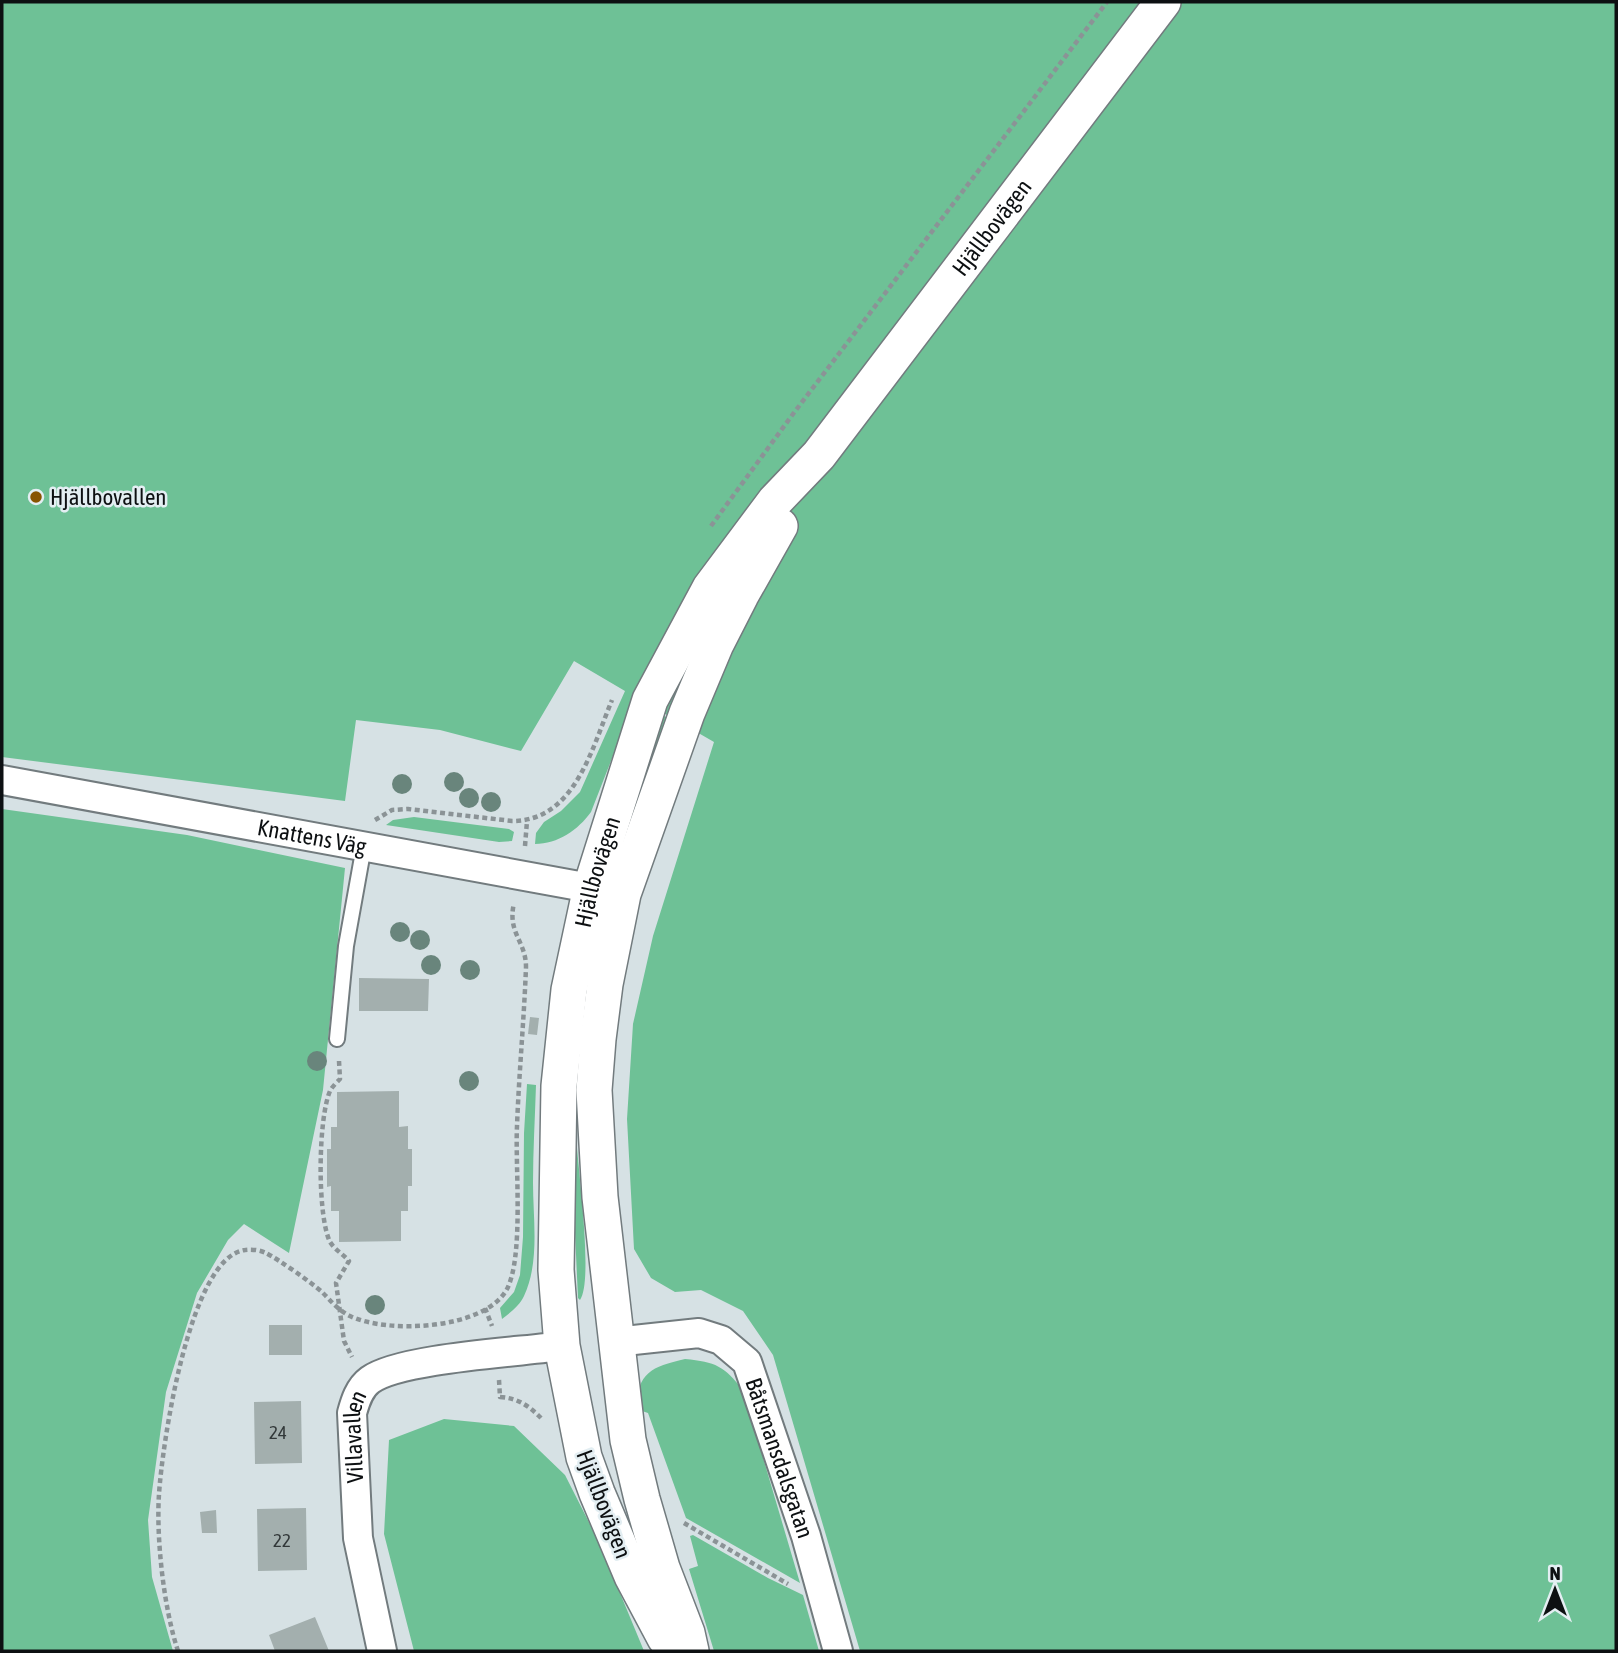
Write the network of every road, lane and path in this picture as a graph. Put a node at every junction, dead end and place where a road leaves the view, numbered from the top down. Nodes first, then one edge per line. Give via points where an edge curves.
1 (1107, 2) edge
2 (1163, 2) edge
3 (706, 533) dead end
4 (613, 699) dead end
5 (2, 780) edge
6 (527, 821) junction
7 (364, 846) junction
8 (520, 874) junction
9 (607, 891) junction
10 (337, 1039) joint
11 (340, 1311) junction
12 (615, 1342) junction
13 (562, 1346) junction
14 (368, 1381) junction
15 (178, 1651) edge
16 (382, 1651) edge
17 (676, 1651) edge
18 (691, 1651) edge
19 (838, 1651) edge

1 - 3 path
2 - 9 street, Hjällbovägen via 819,455 716,644
4 - 6 path via 574,787 553,808
5 - 7 street, Knattens Väg
6 - 7 path via 392,810 370,825
6 - 8 path
7 - 8 street, Knattens Väg
7 - 10 lane via 346,946
8 - 9 street, Knattens Väg
8 - 11 path via 512,925 523,946 526,967 516,1249 506,1290 477,1312 452,1322 416,1327 375,1323
9 - 12 street, Hjällbovägen via 605,984 594,1090
9 - 13 street, Hjällbovägen via 569,990 559,1086 556,1270
10 - 11 path via 340,1079 330,1090 321,1175 329,1240 349,1261 336,1283
11 - 14 path via 345,1341
11 - 15 path via 320,1290 265,1252 243,1250 230,1255 209,1281 176,1375 159,1496 163,1579
12 - 13 street
12 - 18 street, Hjällbovägen via 628,1440 642,1499
12 - 19 street, Båtsmansdalsgatan via 699,1333 721,1340 747,1362 806,1536
13 - 14 street, Villavallen via 427,1363 387,1371
13 - 17 street, Hjällbovägen via 582,1448 597,1493 632,1576
14 - 16 street, Villavallen via 352,1413 358,1538

